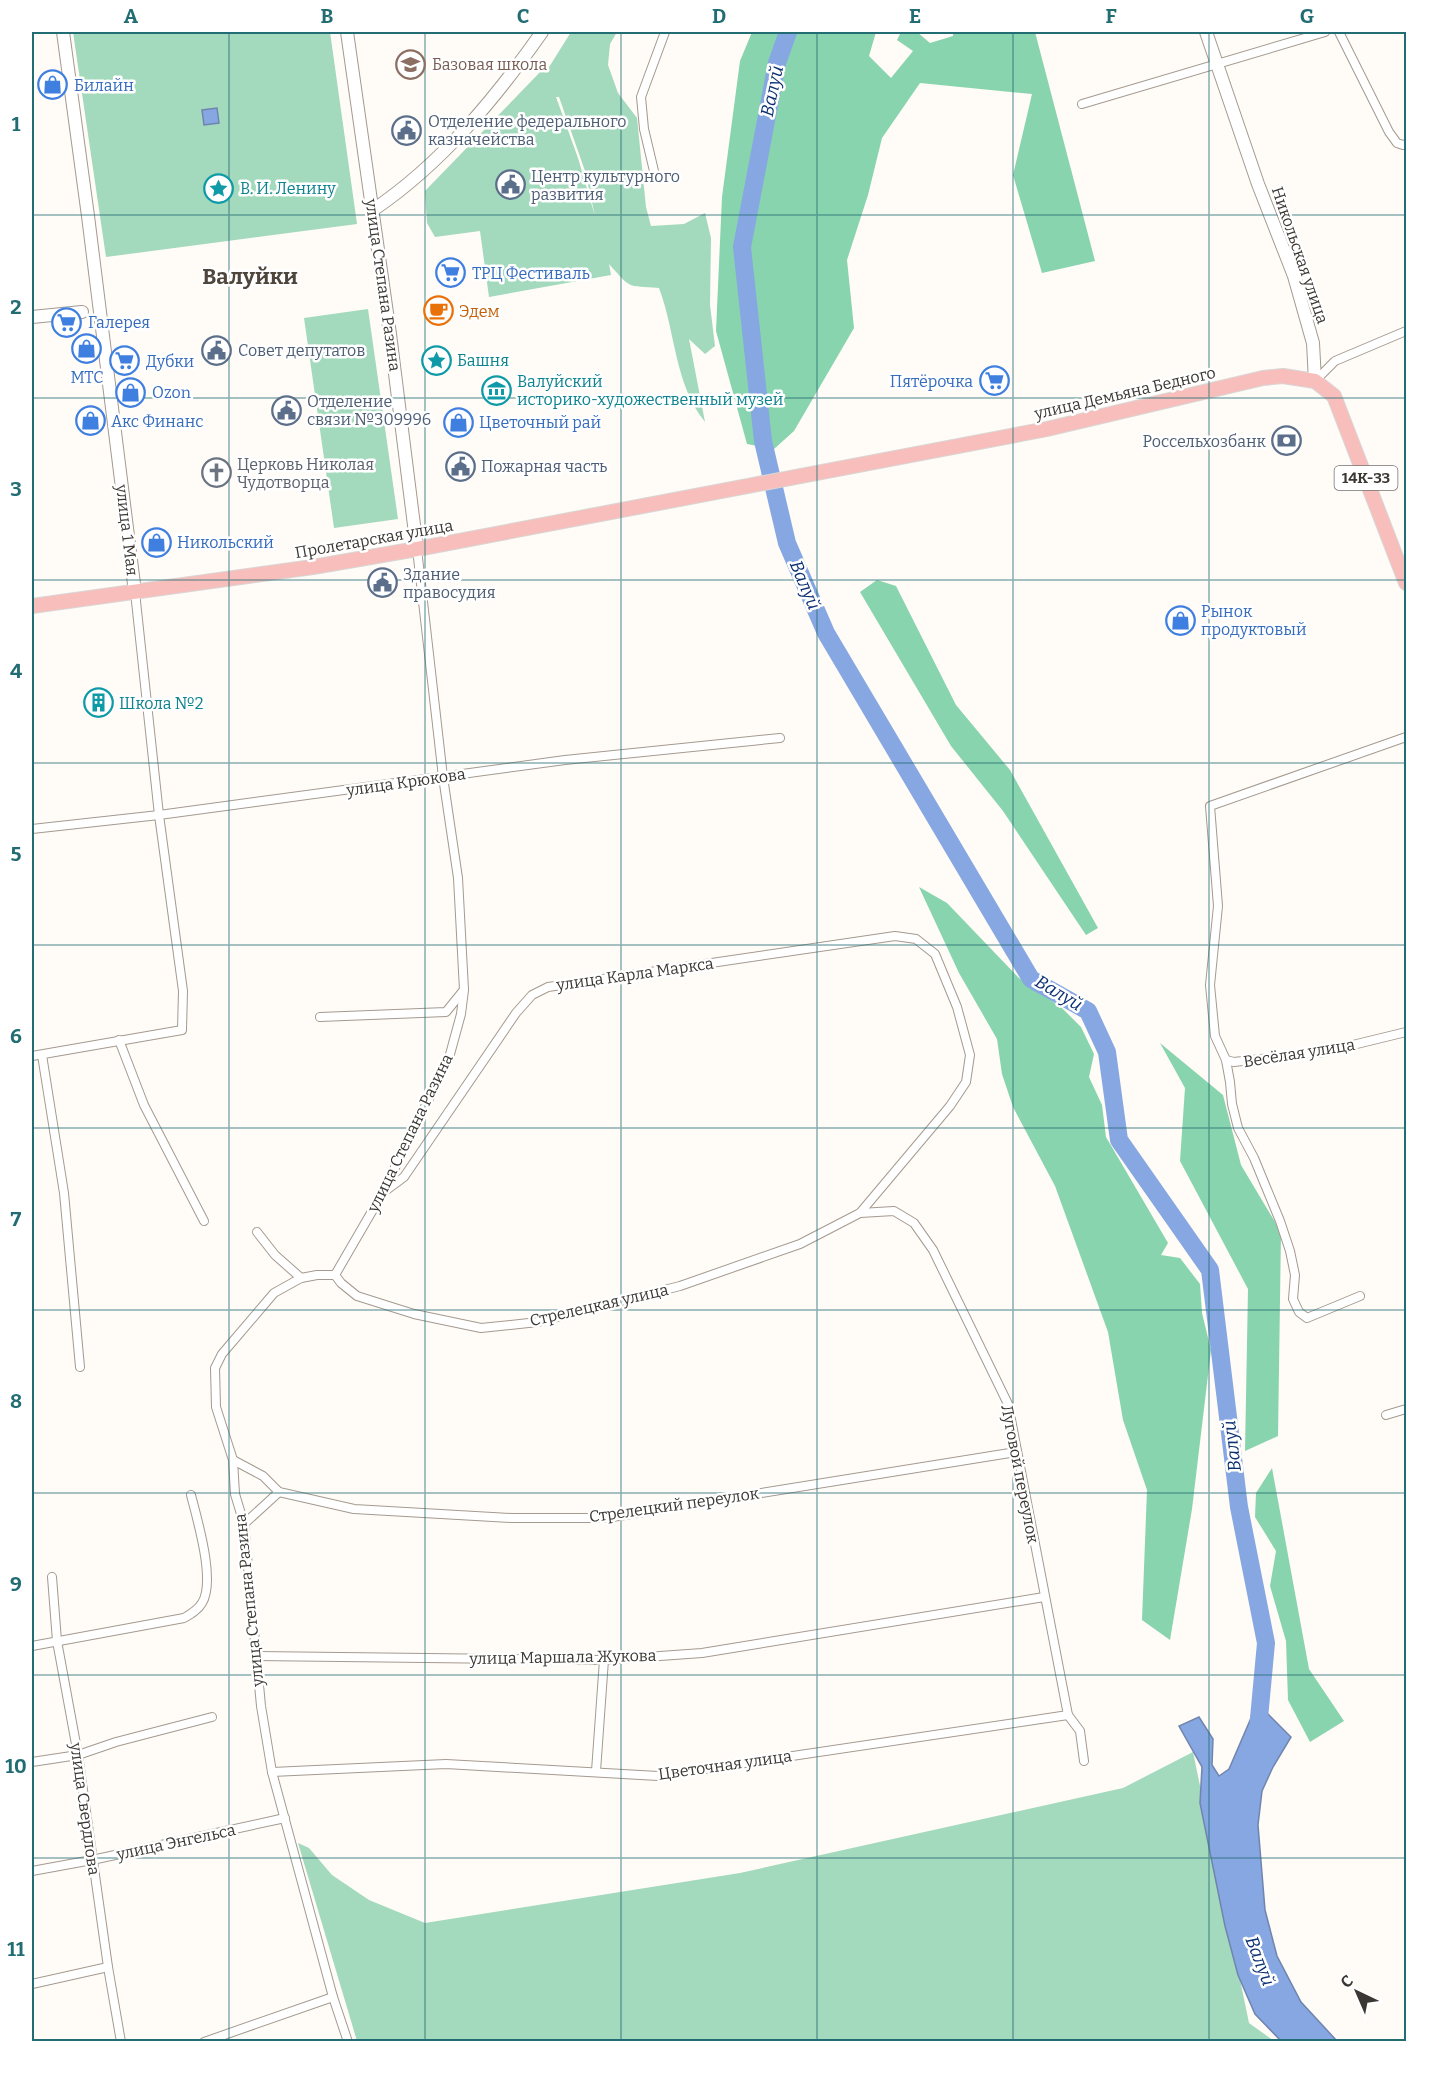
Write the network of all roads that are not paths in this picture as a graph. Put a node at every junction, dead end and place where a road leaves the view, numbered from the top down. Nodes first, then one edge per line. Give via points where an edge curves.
1 (63, 32) edge
2 (347, 32) edge
3 (542, 32) edge
4 (665, 32) edge
5 (1206, 32) edge
6 (1325, 32) edge
7 (1339, 32) edge
8 (1217, 63) junction
9 (1082, 104) dead end
10 (1407, 144) edge
11 (654, 171) dead end
12 (373, 210) junction
13 (82, 312) dead end
14 (32, 317) edge
15 (1407, 331) edge
16 (1316, 381) junction
17 (719, 490) joint
18 (417, 549) junction
19 (1407, 583) edge
20 (135, 592) junction
21 (32, 606) edge
22 (1407, 737) edge
23 (780, 738) dead end
24 (443, 777) junction
25 (159, 815) junction
26 (32, 829) edge
27 (464, 990) junction
28 (320, 1017) dead end
29 (1407, 1032) edge
30 (119, 1040) junction
31 (42, 1054) junction
32 (32, 1056) edge
33 (1226, 1060) junction
34 (382, 1194) junction
35 (860, 1213) junction
36 (204, 1221) dead end
37 (256, 1232) dead end
38 (335, 1275) junction
39 (301, 1278) junction
40 (1360, 1296) dead end
41 (80, 1367) dead end
42 (1407, 1409) edge
43 (1386, 1415) dead end
44 (1016, 1452) junction
45 (233, 1460) junction
46 (279, 1492) junction
47 (191, 1495) dead end
48 (244, 1524) junction
49 (52, 1576) dead end
50 (1044, 1597) junction
51 (57, 1641) junction
52 (32, 1646) edge
53 (256, 1656) junction
54 (604, 1660) junction
55 (1068, 1715) junction
56 (212, 1717) dead end
57 (78, 1755) junction
58 (1084, 1761) dead end
59 (32, 1762) edge
60 (596, 1771) junction
61 (272, 1773) junction
62 (285, 1818) junction
63 (93, 1860) junction
64 (32, 1871) edge
65 (108, 1967) junction
66 (32, 1984) edge
67 (333, 1997) junction
68 (121, 2042) edge
69 (204, 2042) edge
70 (348, 2042) edge

1 - 20 main road, улица 1 Мая
2 - 12 main road, улица Степана Разина
3 - 12 main road via 470,124 422,172
4 - 11 street via 641,98
5 - 8 main road, Никольская улица
6 - 8 street
7 - 10 street via 1389,132 1397,143
8 - 9 street
8 - 16 main road, Никольская улица via 1294,276 1313,343
12 - 18 main road, улица Степана Разина
13 - 14 main road
15 - 16 street via 1335,361
16 - 17 main road, улица Демьяна Бедного via 1283,376 1263,378 1047,429
16 - 19 main road, 14К-33 via 1334,396
17 - 18 main road, Пролетарская улица
18 - 20 main road, Пролетарская улица
18 - 24 street, улица Степана Разина
20 - 21 main road, Пролетарская улица
20 - 25 street, улица 1 Мая
22 - 33 street via 1210,806 1218,906 1210,985 1215,1036
23 - 24 street, улица Крюкова
24 - 25 street, улица Крюкова
24 - 27 street, улица Степана Разина via 458,878
25 - 26 street, улица Крюкова
25 - 30 street, улица 1 Мая via 183,991 182,1030
27 - 28 street via 446,1012
27 - 34 street, улица Степана Разина via 449,1058
29 - 33 street, Весёлая улица via 1324,1052
30 - 31 street
30 - 36 street via 144,1105
31 - 32 street
31 - 41 street via 64,1192
33 - 40 street via 1238,1128 1254,1158 1290,1251 1295,1275 1293,1299 1299,1312 1307,1318
34 - 35 street, улица Карла Маркса via 404,1177 516,1013 532,995 548,987 895,936 916,939 934,954 957,1007 970,1055 966,1082
34 - 38 street, улица Степана Разина
35 - 38 street, Стрелецкая улица via 800,1244 680,1286 538,1322 481,1328 414,1314 357,1296
35 - 44 street, Луговой переулок via 894,1211 914,1223 933,1250 1008,1404
37 - 39 street
38 - 39 street, улица Степана Разина
39 - 45 street, улица Степана Разина via 267,1300 215,1368 216,1407
42 - 43 street
44 - 46 street, Стрелецкий переулок via 606,1518 512,1518 354,1509
44 - 50 street, Луговой переулок
45 - 46 street, Стрелецкий переулок via 263,1476
45 - 48 street, улица Степана Разина via 235,1494
46 - 48 street
47 - 51 street via 204,1547 207,1591 203,1602 184,1618
48 - 53 street, улица Степана Разина
49 - 51 street, улица Свердлова
50 - 54 street, улица Маршала Жукова via 702,1653
50 - 55 street, Луговой переулок
51 - 52 street
51 - 57 street, улица Свердлова
53 - 54 street, улица Маршала Жукова
53 - 61 street, улица Степана Разина
54 - 60 street
55 - 58 street, Луговой переулок via 1080,1731
55 - 60 street, Цветочная улица via 658,1776
56 - 57 street
57 - 59 street
57 - 63 street, улица Свердлова
60 - 61 street, Цветочная улица via 446,1764
61 - 62 street, улица Степана Разина
62 - 63 street, улица Энгельса
62 - 67 street, улица Степана Разина
63 - 64 street, улица Энгельса
63 - 65 street, улица Свердлова
65 - 66 street
65 - 68 street, улица Свердлова
67 - 69 street
67 - 70 street, улица Степана Разина

